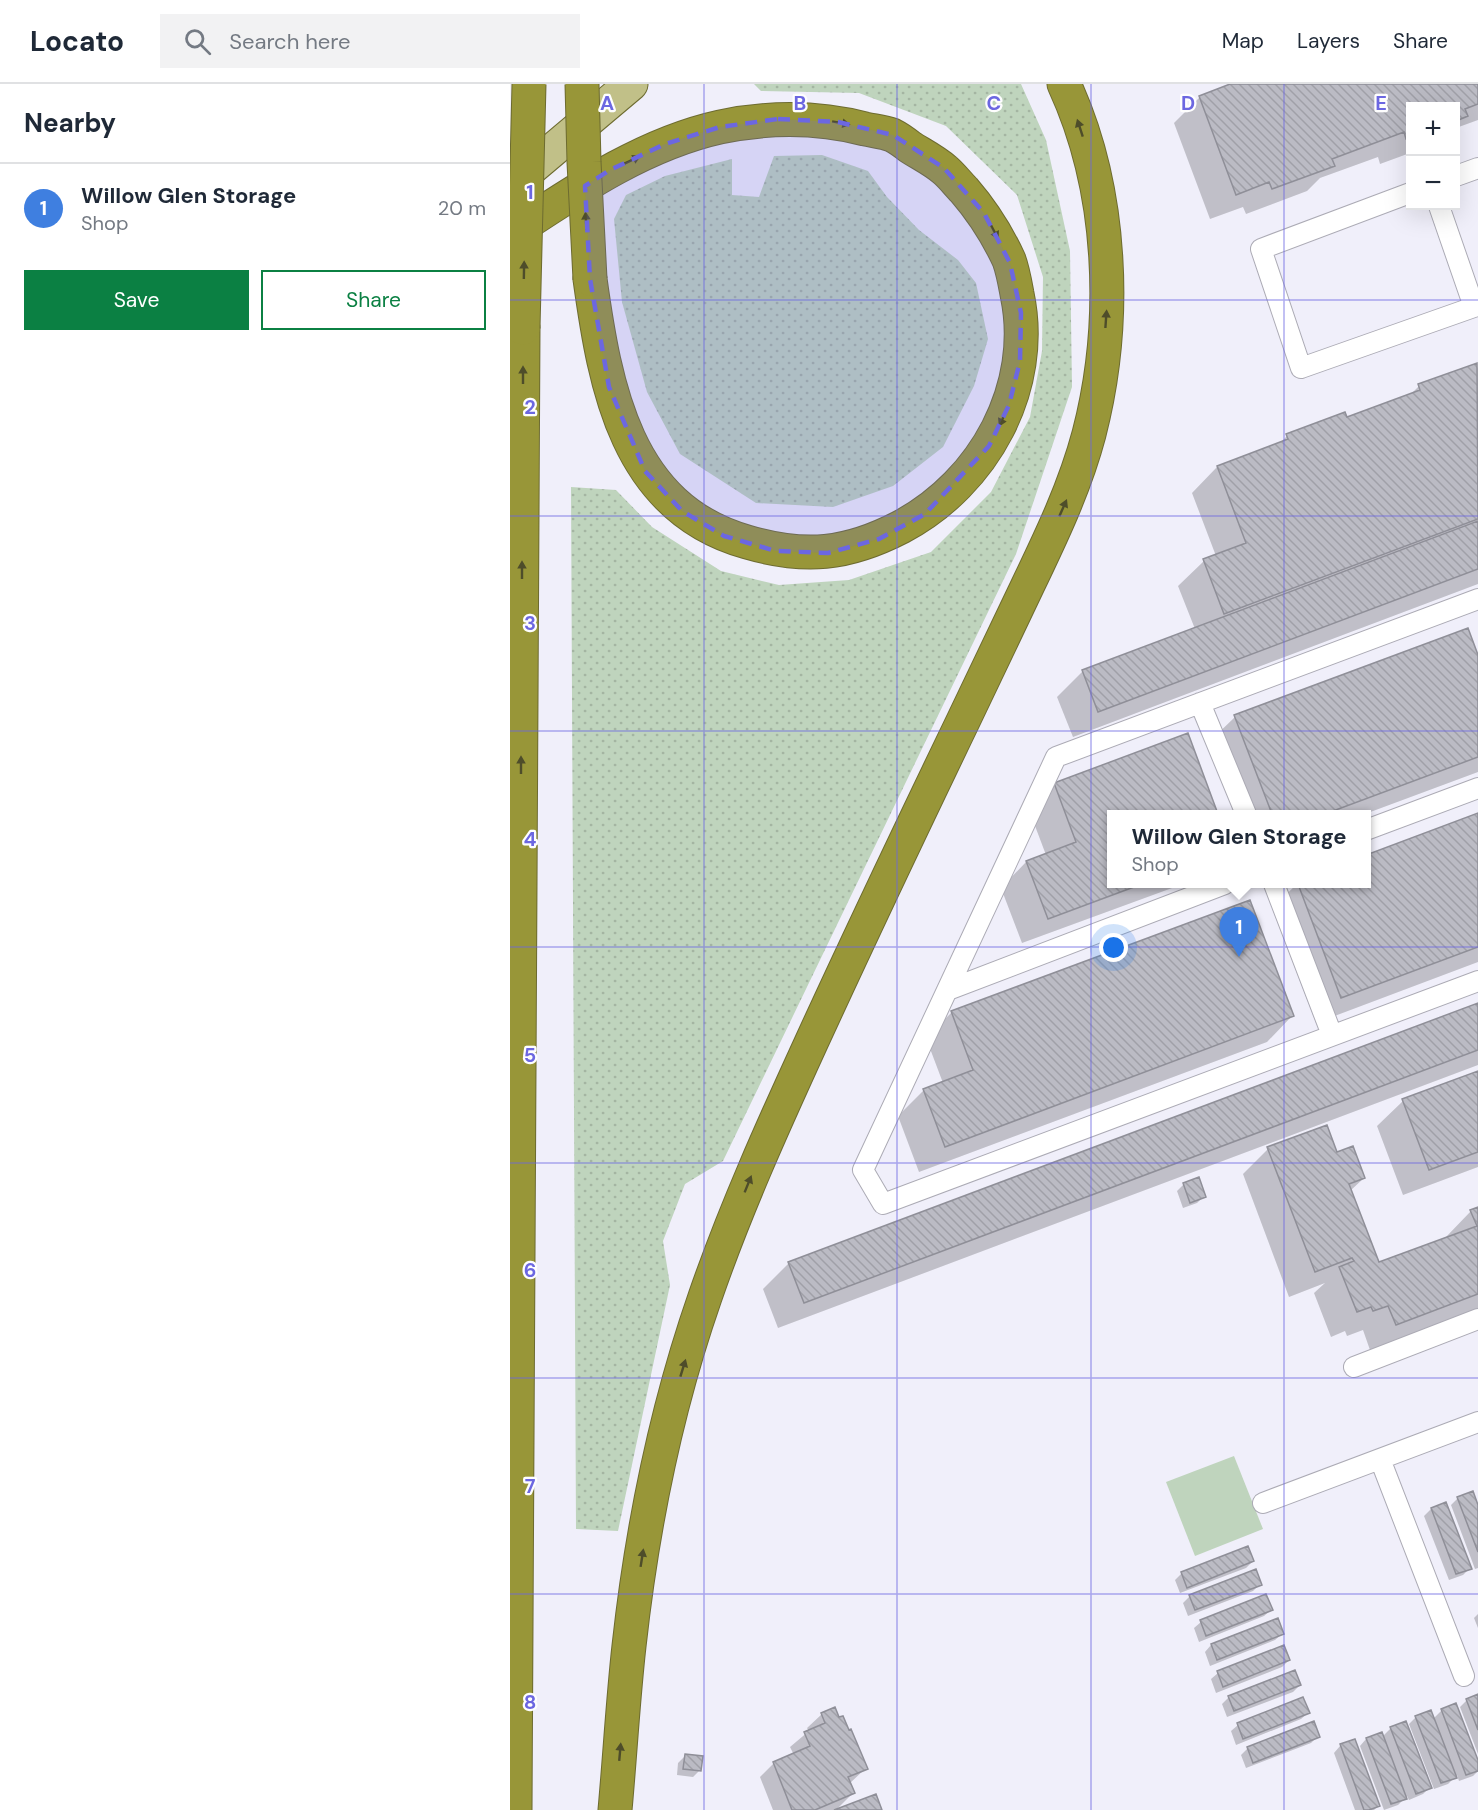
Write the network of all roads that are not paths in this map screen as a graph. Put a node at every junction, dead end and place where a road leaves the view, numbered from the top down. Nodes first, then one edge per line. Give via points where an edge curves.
1 (514, 84) edge
2 (529, 84) edge
3 (582, 84) edge
4 (631, 84) edge
5 (1064, 84) edge
6 (510, 87) edge
7 (1478, 168) edge
8 (1460, 174) edge
9 (510, 186) edge
10 (1406, 195) edge
11 (1440, 210) edge
12 (510, 234) edge
13 (1478, 599) edge
14 (1200, 703) junction
15 (1478, 788) edge
16 (1244, 810) edge
17 (1371, 828) edge
18 (1215, 888) edge
19 (1276, 888) edge
20 (1478, 981) edge
21 (948, 990) junction
22 (1332, 1035) junction
23 (1478, 1319) edge
24 (1354, 1367) dead end
25 (1478, 1422) edge
26 (1380, 1459) junction
27 (1263, 1503) dead end
28 (1464, 1676) dead end
29 (515, 1810) edge
30 (615, 1810) edge

1 - 6 main road
29 -> 2 highway, bridge via 523,328
12 -> 3 highway, bridge via 610,171 665,144 720,127 778,119 838,122 892,135 944,168 984,213 1010,263 1021,313 1020,361 1009,405 989,446 960,482 925,514 879,539 828,553 776,551 724,536 682,511 645,471 609,387 590,279 584,162
4 - 9 main road
30 -> 5 highway via 630,1644 652,1498 680,1378 704,1299 759,1155 1049,541 1089,434 1103,366 1108,300 1105,230 1092,165
7 - 8 lane
10 - 11 lane via 1261,249 1301,368 1474,307
13 - 14 lane
14 - 16 lane
14 - 21 lane via 1056,757
15 - 17 lane
18 - 21 lane
19 - 22 lane
20 - 22 lane
21 - 22 lane via 863,1170 883,1204
23 - 24 lane
25 - 26 lane
26 - 27 lane
26 - 28 lane

